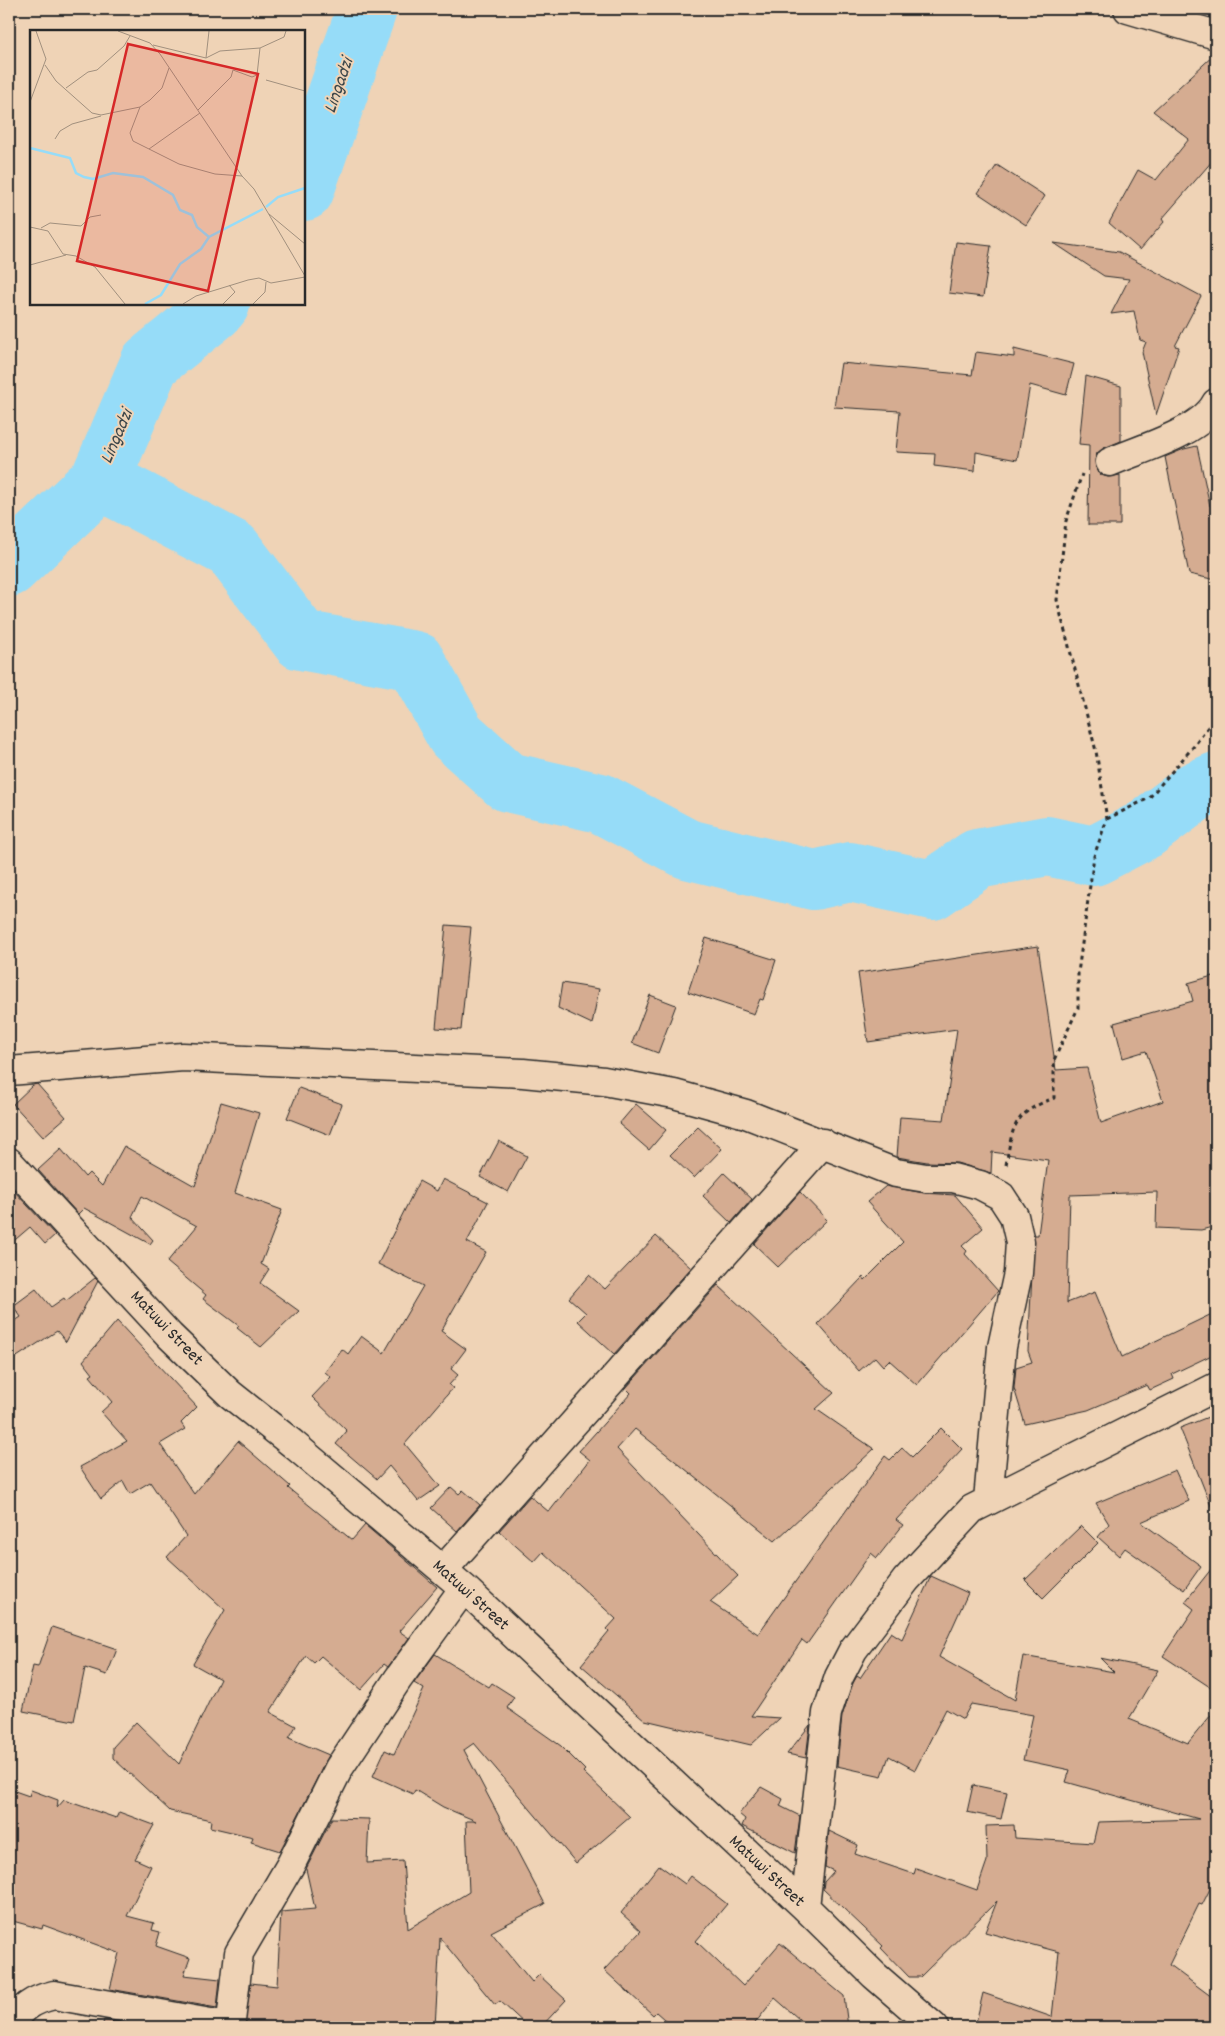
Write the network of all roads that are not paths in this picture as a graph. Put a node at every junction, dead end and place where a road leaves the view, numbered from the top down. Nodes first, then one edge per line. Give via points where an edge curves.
1 (1128, 9) edge
2 (1216, 35) edge
3 (1216, 403) edge
4 (1110, 462) road end
5 (9, 1071) edge
6 (823, 1143) junction
7 (9, 1162) edge
8 (1216, 1387) edge
9 (988, 1500) junction
10 (443, 1570) junction
11 (464, 1588) junction
12 (804, 1907) junction
13 (10, 2027) edge
14 (934, 2027) edge

1 - 2 street
3 - 4 street via 1201,421 1188,429
5 - 6 street via 183,1058 523,1073 604,1081 674,1094 746,1114
6 - 9 street via 896,1173 953,1178 980,1185 1001,1196 1014,1216 1020,1242 1018,1273 1002,1347
6 - 10 street
7 - 10 street, Matuwi Street via 170,1336 230,1394
8 - 9 street
9 - 12 street via 972,1509 906,1580 853,1650 839,1677 827,1713
10 - 11 street, Matuwi Street
11 - 12 street, Matuwi Street
11 - 13 street via 339,1768 291,1864 239,1953 231,2021 228,2024 54,1996 28,2004
12 - 14 street, Matuwi Street via 874,1976

